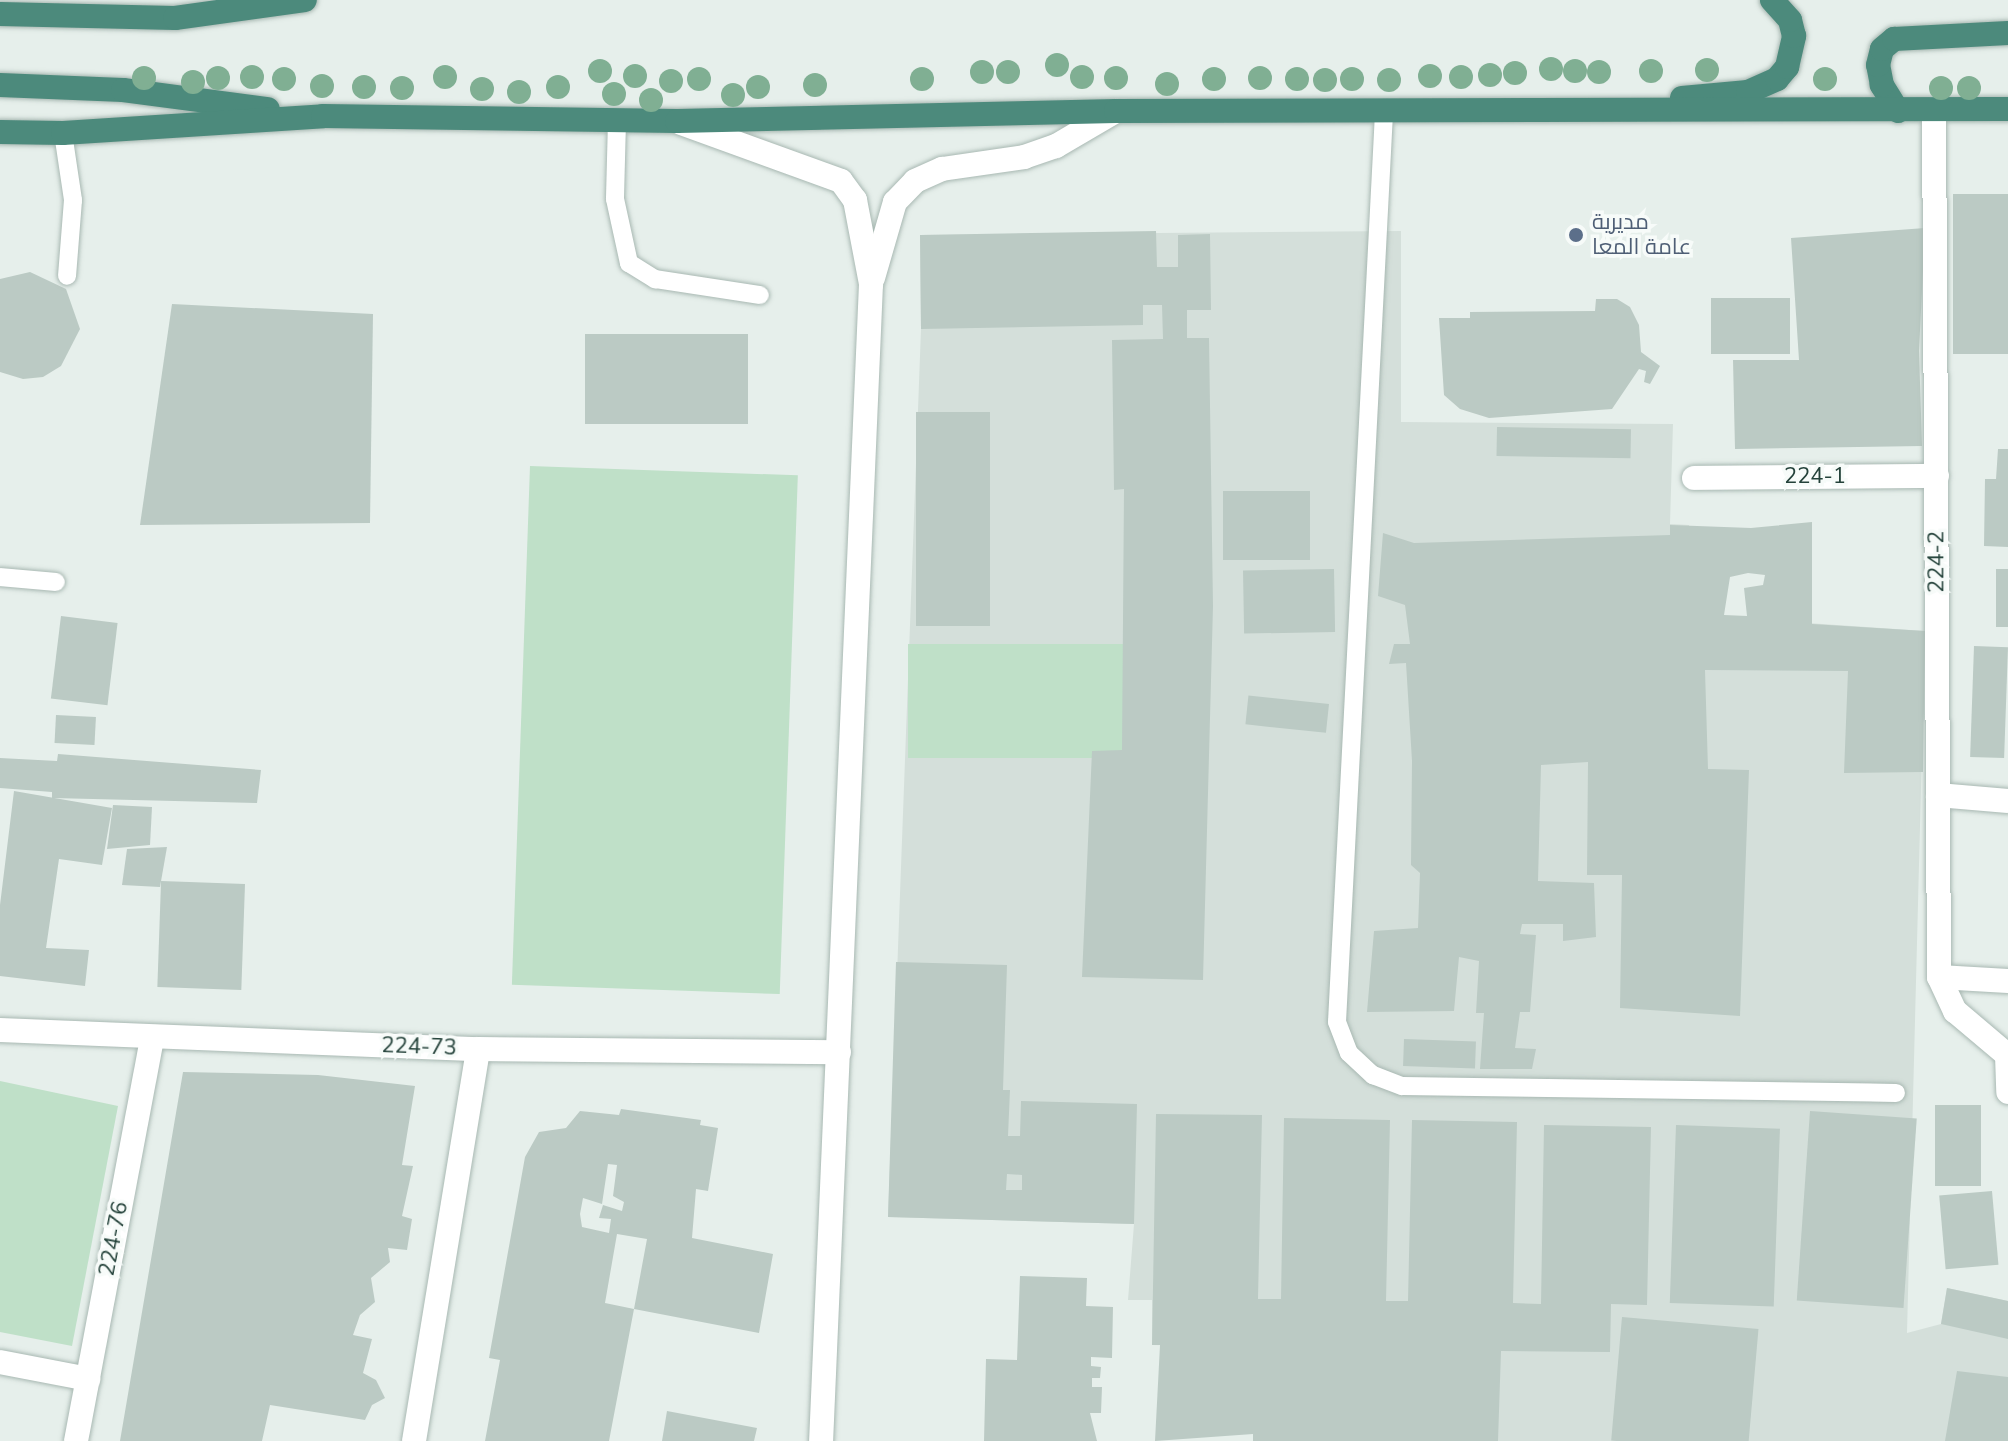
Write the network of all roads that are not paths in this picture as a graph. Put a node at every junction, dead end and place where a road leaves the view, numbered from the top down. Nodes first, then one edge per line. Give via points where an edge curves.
1 (305, 0) edge
2 (1772, 0) edge
3 (0, 14) edge
4 (2008, 33) edge
5 (0, 85) edge
6 (1934, 109) junction
7 (2008, 109) edge
8 (1116, 111) junction
9 (1898, 111) junction
10 (1639, 112) junction
11 (1384, 113) junction
12 (323, 116) junction
13 (617, 121) junction
14 (677, 121) junction
15 (0, 132) edge
16 (63, 133) junction
17 (67, 276) dead end
18 (871, 284) junction
19 (760, 295) dead end
20 (1937, 476) junction
21 (1694, 478) dead end
22 (0, 577) edge
23 (56, 582) dead end
24 (1938, 795) junction
25 (2008, 801) edge
26 (1939, 977) junction
27 (2008, 981) edge
28 (0, 1030) edge
29 (152, 1037) junction
30 (478, 1049) junction
31 (839, 1052) junction
32 (2008, 1092) edge
33 (1896, 1093) dead end
34 (0, 1362) edge
35 (88, 1379) junction
36 (76, 1441) edge
37 (414, 1441) edge
38 (821, 1441) edge

1 - 3 highway via 175,18
2 - 10 highway via 1790,20 1794,36 1787,67 1777,79 1748,92 1660,100
4 - 9 highway via 1894,39 1882,49 1878,65 1882,85
5 - 12 highway via 123,90
6 - 7 highway
6 - 9 highway
6 - 20 street, 224-2
8 - 11 highway
8 - 14 highway
8 - 18 street via 1046,150 942,169 915,181 895,202
9 - 10 highway
10 - 11 highway
11 - 33 lane via 1337,1022 1349,1053 1373,1075 1402,1086
12 - 13 highway
12 - 16 highway
13 - 14 highway
13 - 19 lane via 615,199 629,263 655,279
14 - 18 street via 841,181 855,200
15 - 16 highway
16 - 17 lane via 73,200
18 - 31 street
20 - 21 street, 224-1
20 - 24 street, 224-2
22 - 23 lane
24 - 25 street
24 - 26 street, 224-2
26 - 27 street
26 - 32 street, 224-2 via 1955,1011 2007,1055
28 - 29 street, 224-73
29 - 30 street, 224-73
29 - 35 street, 224-76
30 - 31 street, 224-73
30 - 37 street
31 - 38 street
34 - 35 street
35 - 36 street, 224-76

